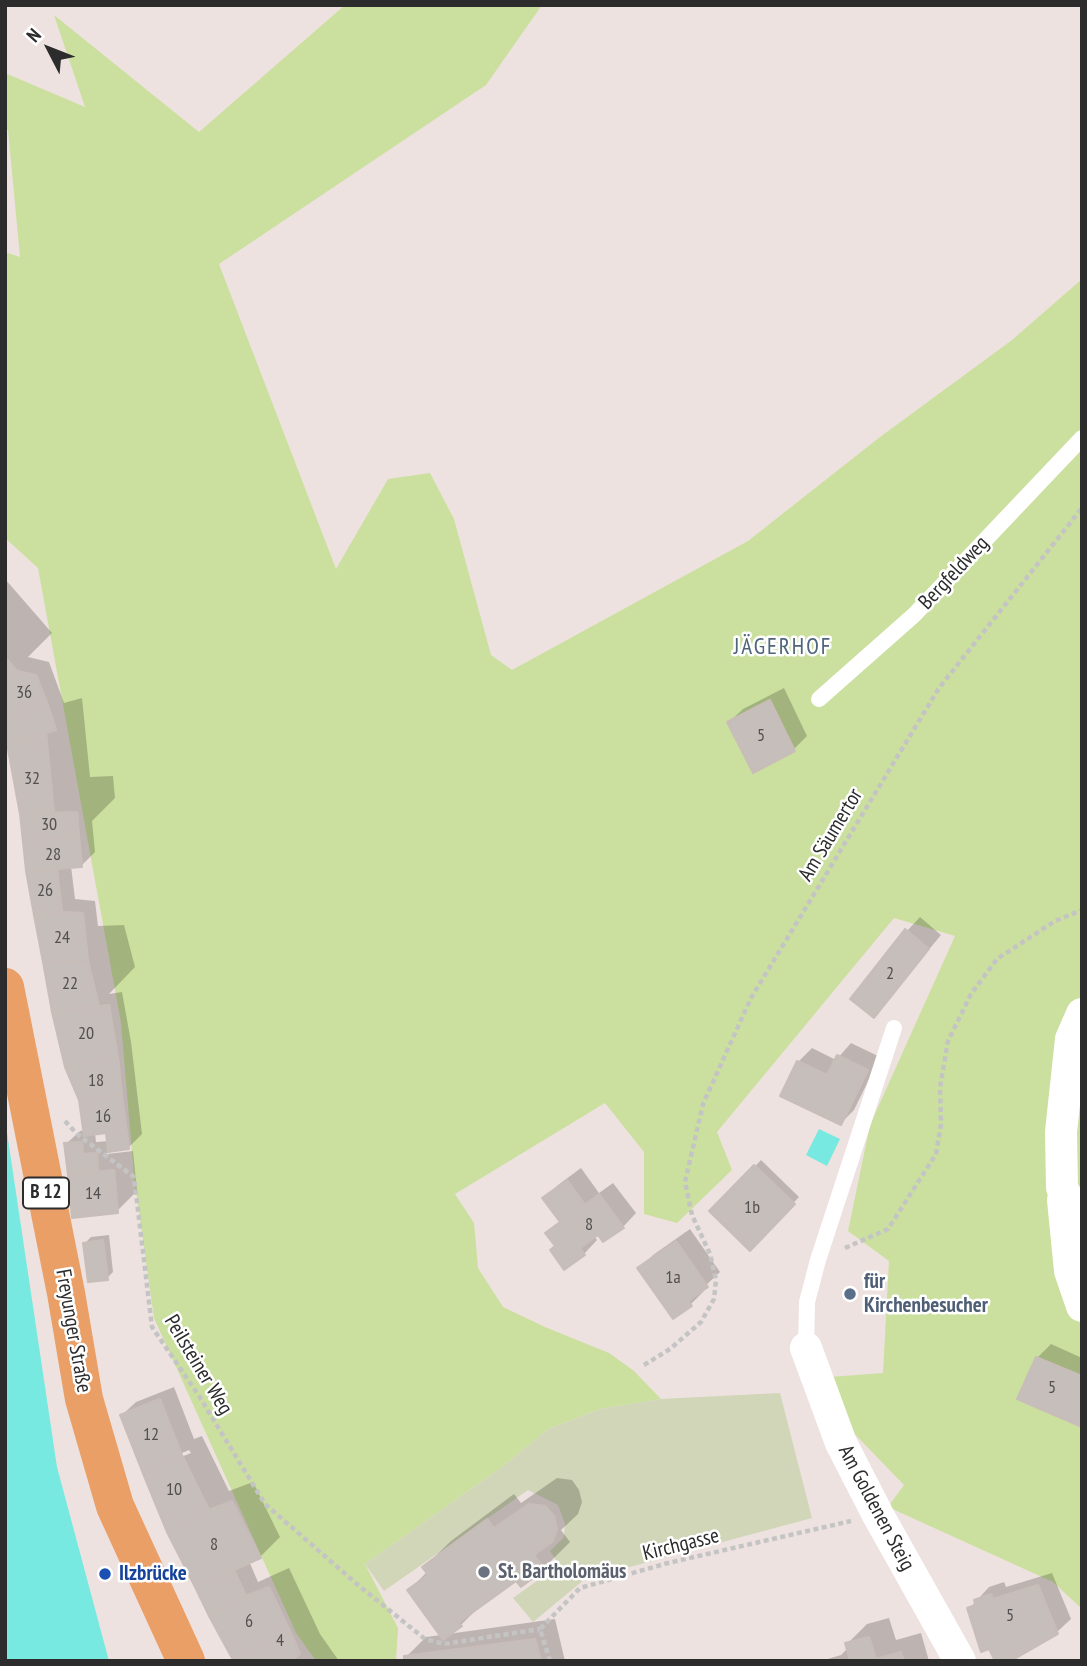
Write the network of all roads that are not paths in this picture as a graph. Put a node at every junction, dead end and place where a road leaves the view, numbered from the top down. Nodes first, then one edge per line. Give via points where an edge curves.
1 (1082, 438) edge
2 (819, 699) dead end
3 (5, 987) edge
4 (1082, 1014) edge
5 (894, 1028) dead end
6 (1062, 1188) junction
7 (1082, 1225) edge
8 (1082, 1306) edge
9 (806, 1348) joint
10 (186, 1661) edge
11 (960, 1661) edge

1 - 2 lane, Bergfeldweg via 914,615
3 - 10 main road, Freyunger Straße / B 12 via 85,1399 115,1506
4 - 6 street via 1071,1039 1065,1080
5 - 9 lane via 818,1260 807,1302
6 - 7 street
6 - 8 street via 1070,1271
9 - 11 street, Am Goldenen Steig via 841,1443

